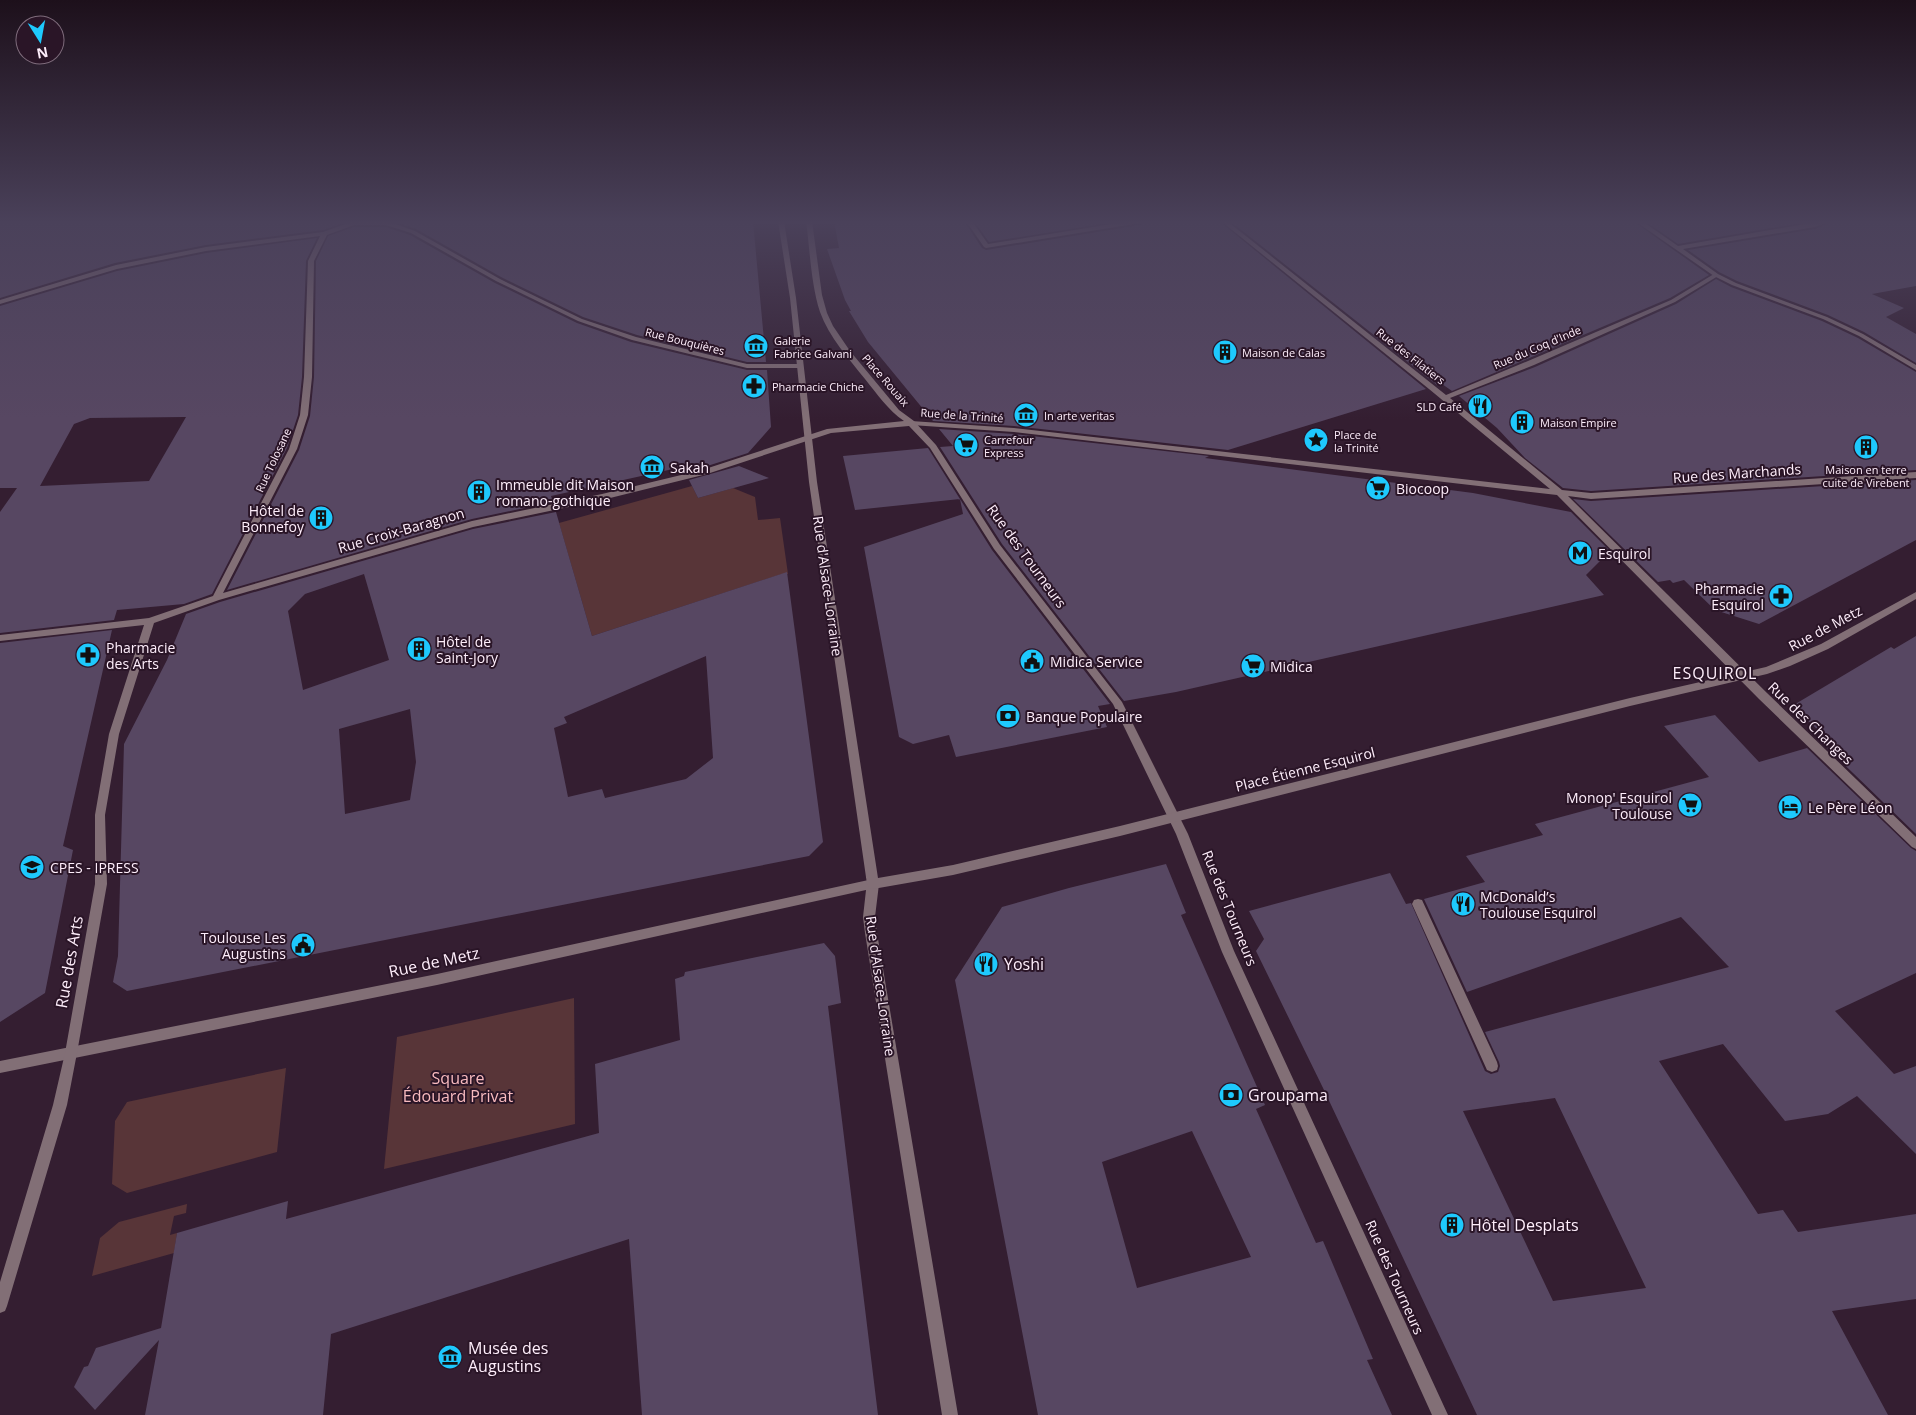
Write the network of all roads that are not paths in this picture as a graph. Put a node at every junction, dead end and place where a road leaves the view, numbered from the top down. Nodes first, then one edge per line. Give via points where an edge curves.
1 (45, 287) edge
2 (310, 287) edge
3 (512, 287) edge
4 (790, 287) edge
5 (819, 287) edge
6 (1306, 287) edge
7 (1696, 287) edge
8 (1742, 287) edge
9 (0, 302) edge
10 (800, 366) junction
11 (1916, 368) edge
12 (1445, 398) junction
13 (911, 423) junction
14 (808, 438) junction
15 (933, 447) joint
16 (1916, 475) edge
17 (1560, 493) junction
18 (1916, 595) edge
19 (216, 598) junction
20 (150, 621) junction
21 (0, 638) edge
22 (1743, 676) junction
23 (1174, 816) junction
24 (1916, 844) edge
25 (873, 884) junction
26 (1418, 904) dead end
27 (71, 1053) junction
28 (1492, 1066) dead end
29 (0, 1067) edge
30 (0, 1306) edge
31 (950, 1415) edge
32 (1440, 1415) edge

1 - 9 street
2 - 19 street, Rue Tolosane via 304,415 293,449
3 - 10 street, Rue Bouquières via 580,320 634,339 747,366
4 - 10 street, Rue d'Alsace-Lorraine
5 - 13 street, Place Rouaix via 824,313 847,352 896,412
6 - 12 street, Rue des Filatiers
7 - 12 street, Rue du Coq d'Inde via 1673,301
8 - 11 street via 1825,318
10 - 14 street, Rue d'Alsace-Lorraine
12 - 17 street, Rue des Filatiers
13 - 14 street, Rue de la Trinité via 830,431
13 - 15 street, Place Rouaix
13 - 17 street, Rue de la Trinité via 1014,430
14 - 19 street, Rue Croix-Baragnon via 704,472 602,498 472,524
14 - 25 street, Rue d'Alsace-Lorraine
15 - 23 street, Rue des Tourneurs via 997,547 1116,702
16 - 17 street, Rue des Marchands via 1591,496
17 - 22 street, Rue des Changes
18 - 22 street, Rue de Metz via 1787,664
19 - 20 street, Rue Croix-Baragnon
20 - 21 street, Rue Croix-Baragnon
20 - 27 street, Rue des Arts via 114,734 100,815 101,884
22 - 23 street, Place Étienne Esquirol
22 - 24 street, Rue des Changes
23 - 25 street, Place Étienne Esquirol via 954,870
23 - 32 street, Rue des Tourneurs via 1228,952
25 - 27 street, Rue de Metz
25 - 31 street, Rue d'Alsace-Lorraine via 869,917 871,934
26 - 28 street
27 - 29 street, Rue de Metz
27 - 30 street, Rue des Arts via 58,1113

